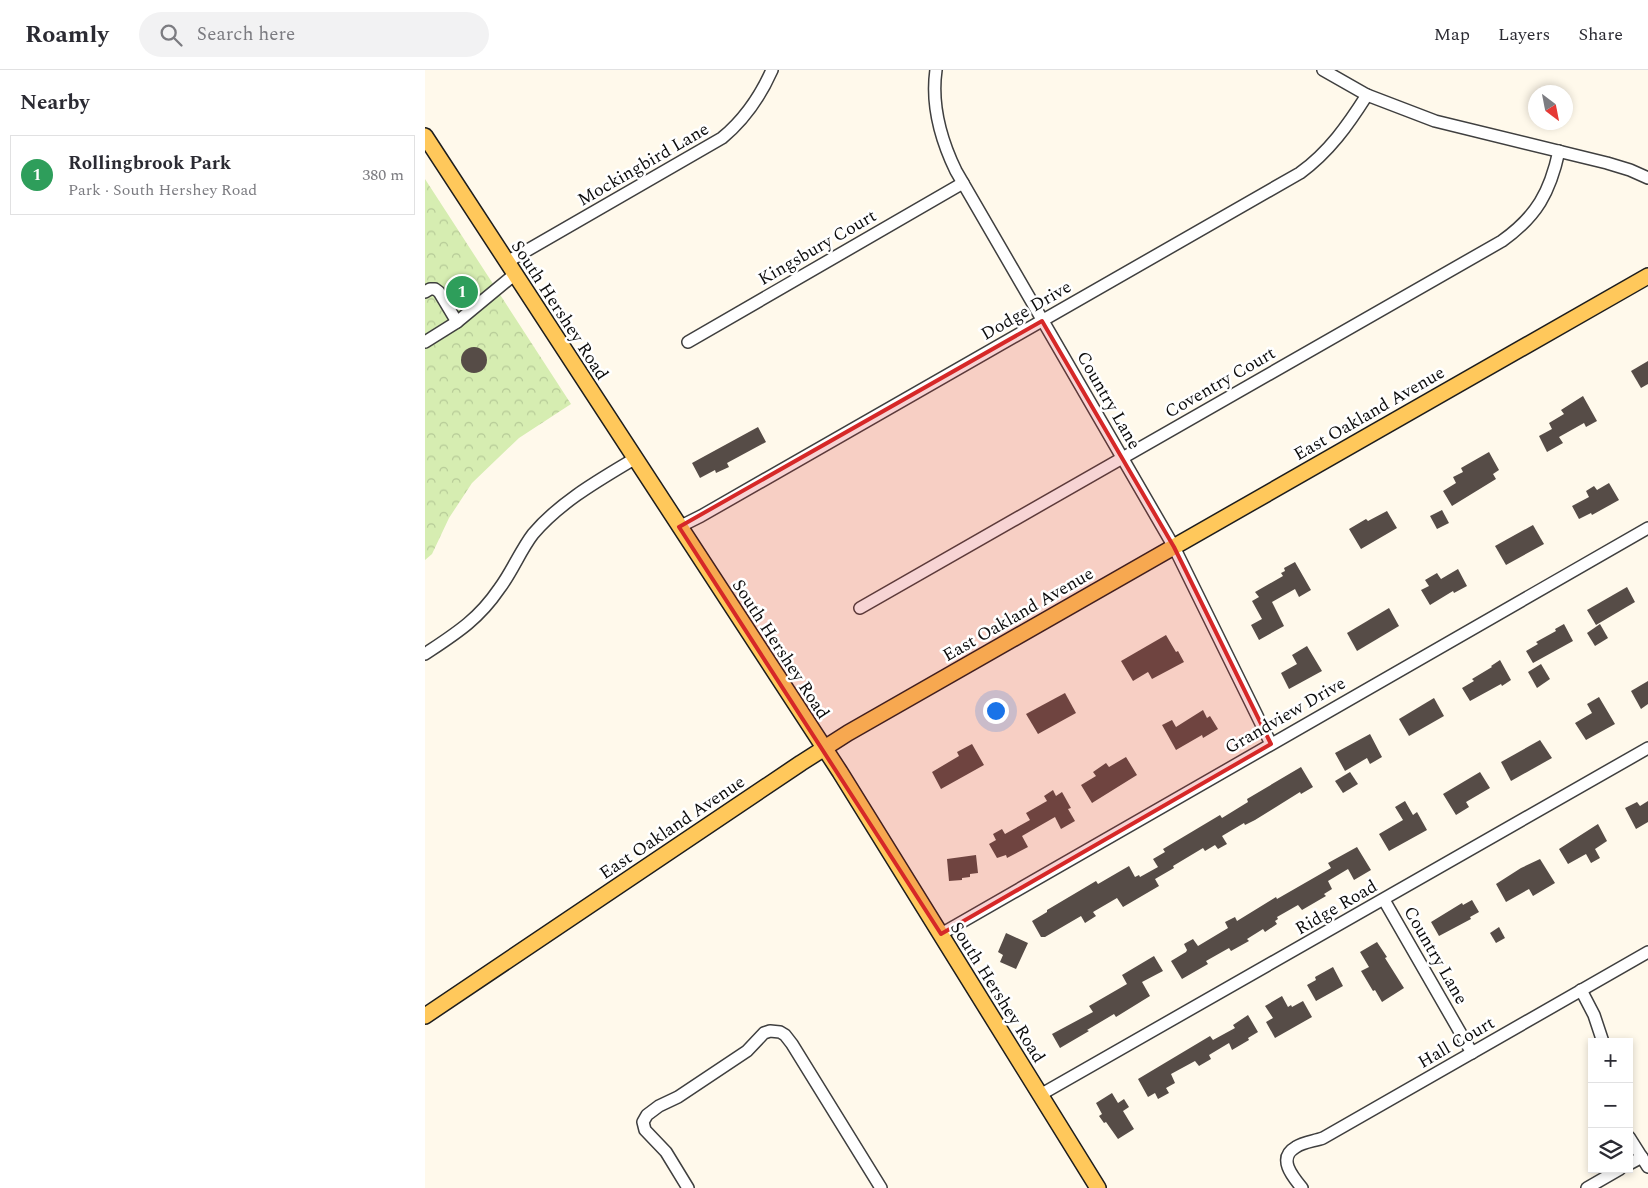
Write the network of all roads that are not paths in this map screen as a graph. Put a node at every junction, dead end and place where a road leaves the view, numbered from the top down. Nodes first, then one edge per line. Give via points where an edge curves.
1 (773, 70) edge
2 (935, 70) edge
3 (1323, 70) edge
4 (1367, 95) junction
5 (425, 136) edge
6 (1559, 151) junction
7 (1648, 178) edge
8 (963, 183) junction
9 (511, 268) junction
10 (1648, 276) edge
11 (425, 292) edge
12 (1043, 321) junction
13 (457, 322) junction
14 (425, 342) edge
15 (688, 342) dead end
16 (1122, 458) junction
17 (634, 459) junction
18 (679, 527) junction
19 (1648, 528) edge
20 (1174, 547) junction
21 (860, 608) dead end
22 (425, 654) edge
23 (1271, 744) junction
24 (823, 748) junction
25 (1648, 748) edge
26 (1384, 900) junction
27 (941, 934) junction
28 (1648, 952) edge
29 (1581, 990) junction
30 (425, 1016) edge
31 (1602, 1038) edge
32 (1472, 1053) junction
33 (1040, 1096) junction
34 (1633, 1143) edge
35 (1642, 1157) junction
36 (1633, 1162) edge
37 (1648, 1167) edge
38 (1613, 1173) edge
39 (688, 1188) edge
40 (881, 1188) edge
41 (1099, 1188) edge
42 (1301, 1188) edge
43 (1587, 1188) edge

1 - 9 street, Mockingbird Lane via 745,116 712,145
2 - 8 street, Country Lane via 935,100 942,137
3 - 4 street
4 - 6 street via 1435,121
4 - 12 street, Dodge Drive via 1334,143 1300,173
5 - 9 main road, South Hershey Road
6 - 7 street via 1607,162
6 - 16 street, Coventry Court via 1552,180 1541,202 1517,230
8 - 12 street, Country Lane
8 - 15 street, Kingsbury Court
9 - 13 street, Mockingbird Lane
9 - 17 main road, South Hershey Road
10 - 20 main road, East Oakland Avenue
11 - 13 street via 430,289 439,292
12 - 16 street, Country Lane
12 - 18 street, Dodge Drive
13 - 14 street, Mockingbird Lane
16 - 20 street, Country Lane
16 - 21 street, Coventry Court
17 - 18 main road, South Hershey Road
17 - 22 street via 550,516 527,543 484,609 461,631
18 - 24 main road, South Hershey Road
19 - 23 street, Grandview Drive
20 - 23 street, Country Lane
20 - 24 main road, East Oakland Avenue
23 - 27 street, Grandview Drive
24 - 27 main road, South Hershey Road
24 - 30 main road, East Oakland Avenue
25 - 26 street, Ridge Road
26 - 32 street, Country Lane
26 - 33 street, Ridge Road
27 - 33 main road, South Hershey Road
28 - 29 street, Hall Court
29 - 31 street
29 - 32 street, Hall Court
32 - 42 street, Hall Court via 1323,1138 1296,1147 1288,1155 1286,1163
33 - 41 main road, South Hershey Road
34 - 35 street
35 - 36 street
35 - 37 street
38 - 43 street
39 - 40 street via 666,1152 645,1130 643,1122 647,1114 747,1051 760,1036 770,1031 780,1032 792,1044

